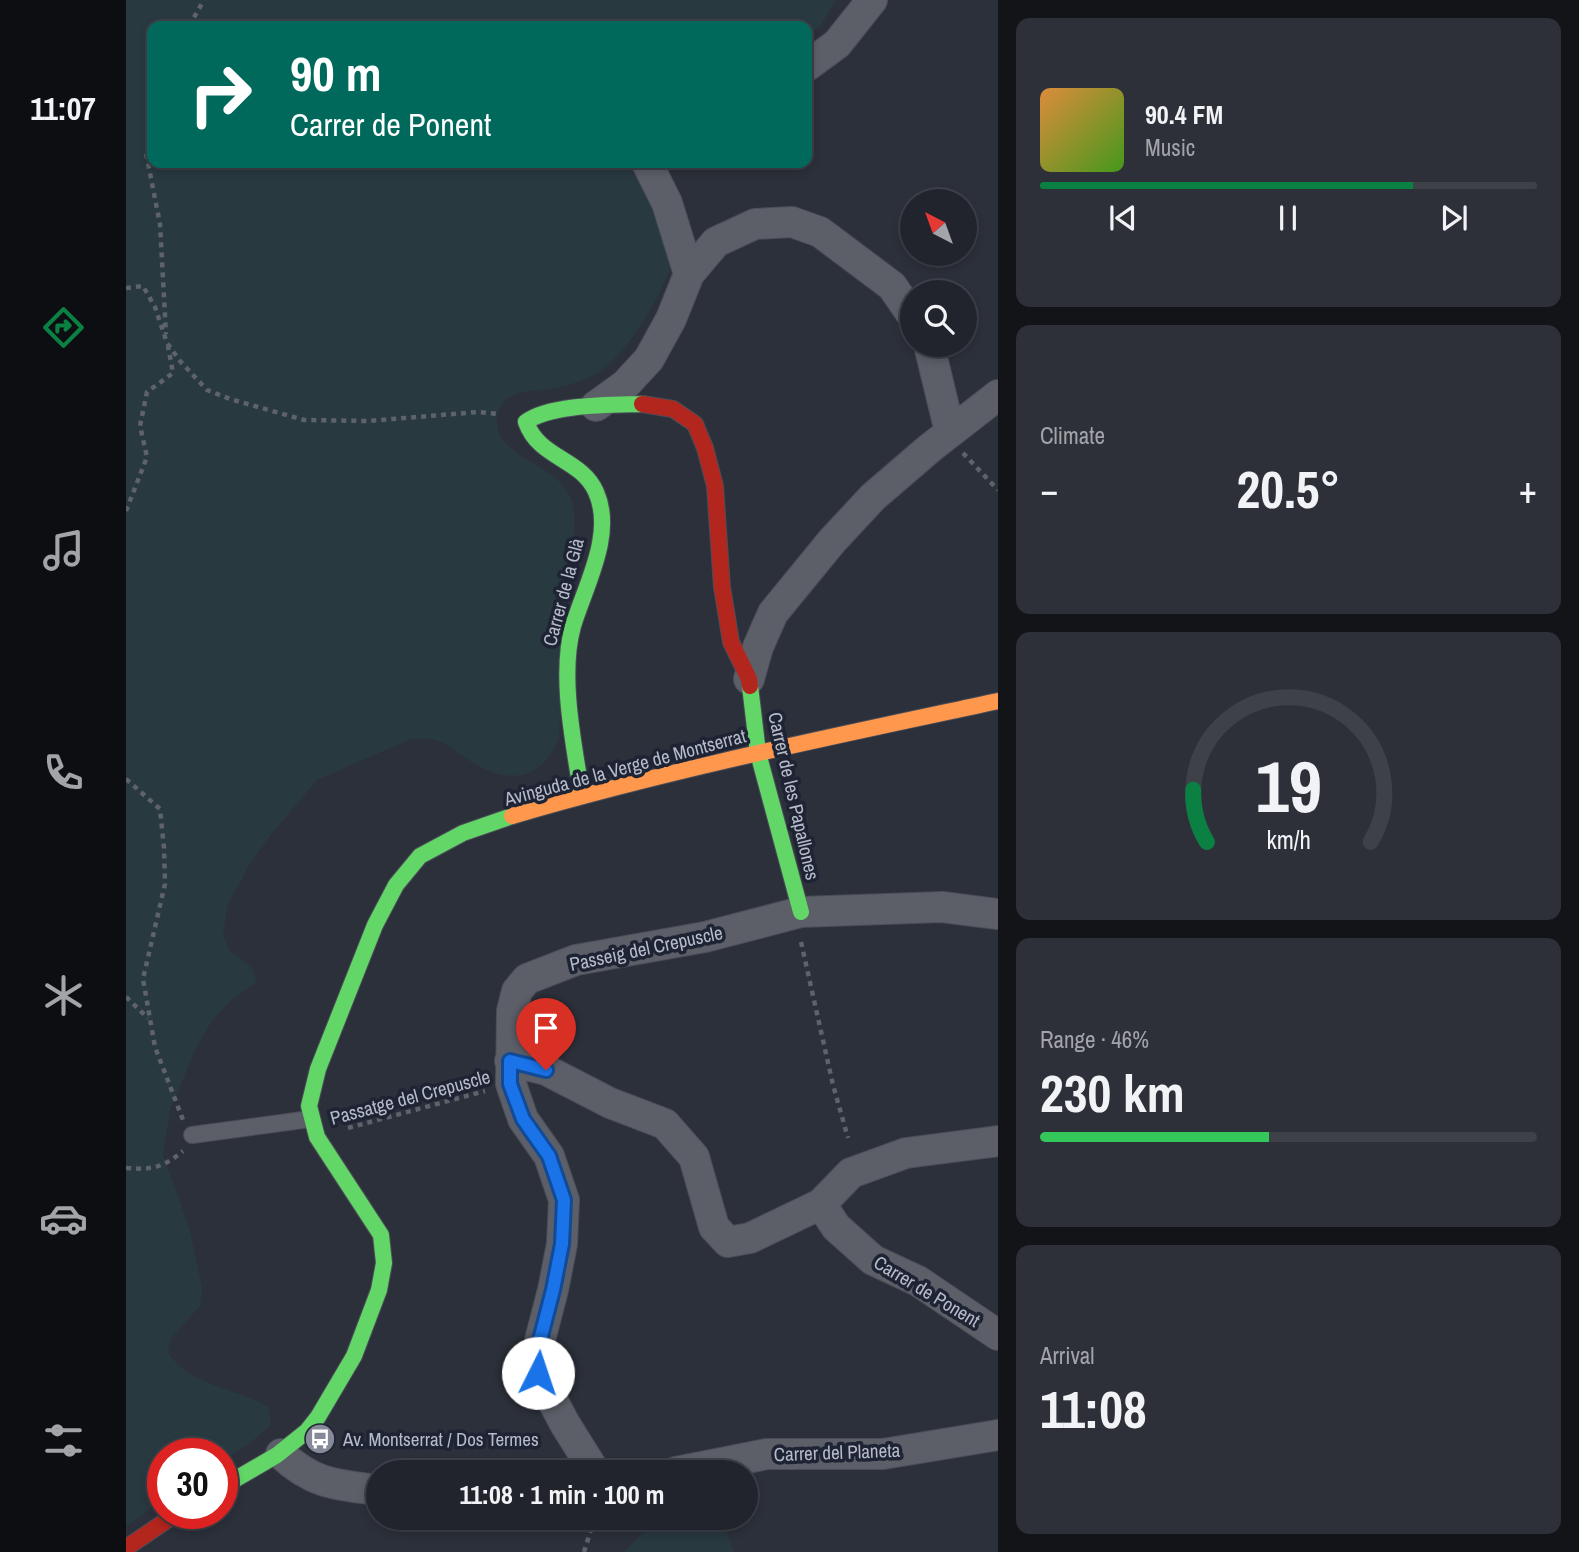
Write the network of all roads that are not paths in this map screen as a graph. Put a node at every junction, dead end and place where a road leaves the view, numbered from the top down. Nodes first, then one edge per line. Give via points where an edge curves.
1 (872, 0) edge
2 (812, 62) edge
3 (650, 168) edge
4 (689, 274) junction
5 (900, 298) edge
6 (932, 357) edge
7 (998, 394) edge
8 (596, 407) junction
9 (950, 432) junction
10 (750, 679) junction
11 (998, 701) edge
12 (758, 753) junction
13 (582, 796) junction
14 (801, 912) junction
15 (998, 914) edge
16 (510, 1072) junction
17 (310, 1119) junction
18 (192, 1135) road end
19 (998, 1141) edge
20 (821, 1204) junction
21 (998, 1335) edge
22 (998, 1434) edge
23 (281, 1454) junction
24 (588, 1460) edge
25 (736, 1460) edge
26 (238, 1479) edge
27 (366, 1488) edge
28 (154, 1529) edge
29 (126, 1548) edge

1 - 2 street via 836,44
3 - 4 street via 667,203
4 - 5 street via 716,242 755,224 792,222 820,232 892,286
4 - 8 street via 649,359
6 - 9 street
7 - 9 street
8 - 10 street, Carrer de les Papallones via 644,404 673,409 695,424 715,486 731,642
8 - 13 street, Carrer de la Glà via 537,414 526,422 537,444 582,470 594,485 601,510 592,571 566,663
9 - 10 street via 873,498 794,586 773,612
10 - 12 street, Carrer de les Papallones
11 - 12 street, Avinguda de la Verge de Montserrat
12 - 13 street, Avinguda de la Verge de Montserrat
12 - 14 street, Carrer de les Papallones
13 - 17 street, Avinguda de la Verge de Montserrat via 441,843 402,875 323,1058 312,1088
14 - 15 street, Passeig del Crepuscle via 942,907
14 - 16 street, Passeig del Crepuscle via 705,937 576,960 527,979 517,991 512,1010
16 - 20 street via 546,1070 610,1103 665,1124 694,1157 715,1227 728,1242 750,1238
16 - 24 street, Passeig del Crepuscle via 523,1119 549,1156 564,1200 562,1244 540,1340 538,1373
17 - 18 lane
17 - 23 street, Avinguda de la Verge de Montserrat via 381,1235 383,1275 358,1344 329,1403
19 - 20 street via 906,1153 851,1173
20 - 21 street, Carrer de Ponent via 836,1227 873,1261 918,1282
22 - 25 street, Carrer del Planeta via 883,1454 766,1454
23 - 26 street, Avinguda de la Verge de Montserrat
23 - 27 street via 311,1478
28 - 29 street

